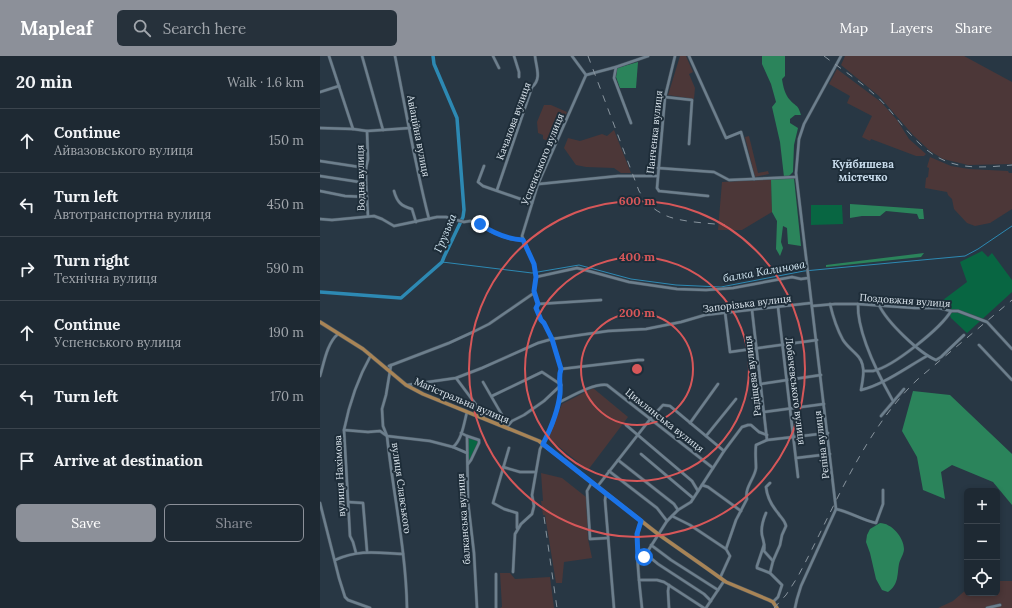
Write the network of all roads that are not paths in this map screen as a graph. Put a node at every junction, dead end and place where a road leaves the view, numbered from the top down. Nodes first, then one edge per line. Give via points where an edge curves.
1 (329, 56) edge
2 (362, 56) edge
3 (395, 56) edge
4 (493, 56) edge
5 (514, 56) edge
6 (535, 56) edge
7 (572, 56) edge
8 (648, 56) edge
9 (675, 56) edge
10 (688, 56) edge
11 (841, 56) edge
12 (616, 67) junction
13 (498, 68) dead end
14 (586, 75) junction
15 (519, 77) dead end
16 (339, 86) junction
17 (320, 92) edge
18 (664, 97) junction
19 (631, 123) dead end
20 (320, 128) edge
21 (410, 128) junction
22 (353, 129) junction
23 (383, 130) junction
24 (367, 131) junction
25 (689, 144) dead end
26 (320, 161) edge
27 (484, 166) dead end
28 (366, 168) junction
29 (658, 168) junction
30 (320, 176) edge
31 (657, 176) junction
32 (795, 177) junction
33 (754, 179) junction
34 (366, 183) junction
35 (538, 184) junction
36 (497, 190) junction
37 (320, 191) edge
38 (394, 191) dead end
39 (367, 196) junction
40 (708, 196) dead end
41 (532, 202) junction
42 (368, 216) junction
43 (320, 219) edge
44 (429, 219) junction
45 (416, 222) junction
46 (523, 240) junction
47 (536, 275) junction
48 (808, 278) junction
49 (534, 292) junction
50 (601, 300) dead end
51 (811, 303) junction
52 (538, 304) junction
53 (830, 304) junction
54 (858, 304) junction
55 (879, 305) junction
56 (812, 306) junction
57 (778, 307) junction
58 (752, 310) junction
59 (951, 311) junction
60 (725, 312) junction
61 (320, 322) edge
62 (338, 334) junction
63 (964, 335) dead end
64 (552, 339) junction
65 (817, 340) junction
66 (782, 344) junction
67 (979, 345) dead end
68 (915, 347) junction
69 (757, 348) junction
70 (1012, 349) edge
71 (371, 355) junction
72 (927, 356) junction
73 (642, 360) dead end
74 (391, 365) junction
75 (385, 368) junction
76 (561, 369) junction
77 (877, 369) junction
78 (389, 371) junction
79 (864, 371) junction
80 (821, 375) junction
81 (320, 376) edge
82 (456, 378) junction
83 (786, 380) junction
84 (1012, 380) edge
85 (882, 381) junction
86 (483, 382) dead end
87 (718, 384) dead end
88 (761, 384) junction
89 (406, 385) junction
90 (560, 385) junction
91 (904, 389) dead end
92 (492, 396) junction
93 (736, 399) dead end
94 (893, 401) junction
95 (559, 402) junction
96 (824, 404) junction
97 (790, 408) junction
98 (468, 412) junction
99 (764, 412) junction
100 (881, 416) dead end
101 (484, 418) junction
102 (651, 418) junction
103 (690, 423) junction
104 (626, 426) dead end
105 (507, 427) junction
106 (344, 430) junction
107 (828, 432) junction
108 (461, 433) junction
109 (638, 435) junction
110 (767, 435) junction
111 (387, 436) junction
112 (467, 436) junction
113 (706, 436) junction
114 (793, 437) junction
115 (768, 440) junction
116 (543, 444) junction
117 (453, 447) junction
118 (509, 448) dead end
119 (724, 451) junction
120 (467, 453) junction
121 (640, 454) dead end
122 (830, 454) junction
123 (796, 458) junction
124 (618, 460) junction
125 (468, 464) junction
126 (504, 467) junction
127 (713, 468) junction
128 (609, 471) junction
129 (535, 472) junction
130 (798, 477) dead end
131 (592, 482) junction
132 (770, 483) dead end
133 (702, 485) junction
134 (597, 487) junction
135 (883, 490) dead end
136 (698, 491) junction
137 (606, 494) junction
138 (693, 498) junction
139 (348, 502) junction
140 (320, 503) edge
141 (678, 510) junction
142 (836, 510) junction
143 (741, 511) junction
144 (766, 513) dead end
145 (672, 516) junction
146 (641, 521) junction
147 (667, 521) junction
148 (517, 529) junction
149 (658, 534) junction
150 (608, 538) junction
151 (765, 542) junction
152 (652, 545) junction
153 (726, 549) junction
154 (367, 551) junction
155 (356, 553) junction
156 (403, 554) junction
157 (646, 554) junction
158 (638, 557) junction
159 (335, 560) junction
160 (773, 561) junction
161 (513, 572) dead end
162 (770, 573) junction
163 (496, 574) dead end
164 (720, 578) junction
165 (639, 580) junction
166 (724, 581) junction
167 (669, 585) junction
168 (718, 590) junction
169 (711, 602) junction
170 (773, 602) junction
171 (1000, 606) dead end
172 (370, 608) edge
173 (407, 608) edge
174 (477, 608) edge
175 (496, 608) edge
176 (614, 608) edge
177 (642, 608) edge
178 (669, 608) edge
179 (705, 608) edge
180 (777, 608) edge
181 (796, 608) edge
182 (986, 608) edge

1 - 16 street
2 - 23 street
3 - 21 street, Авіаційна вулиця
4 - 13 street
5 - 15 street
6 - 36 street, Качалова вулиця via 537,80 532,87
7 - 14 street
8 - 12 street
9 - 18 street, Панченка вулиця
10 - 33 street via 726,138 741,132
11 - 32 street, Рєпіна вулиця via 804,124 799,139
12 - 14 street
12 - 19 street via 614,78
14 - 35 street, Успенського вулиця
16 - 17 street
16 - 22 street
18 - 25 street via 692,100
18 - 29 street, Панченка вулиця
20 - 22 street
21 - 23 street
21 - 44 street, Авіаційна вулиця via 415,163
22 - 24 street
23 - 24 street
24 - 28 street, Водна вулиця
26 - 28 street
27 - 36 street via 478,182
28 - 34 street, Водна вулиця
29 - 31 street, Панченка вулиця
29 - 33 street via 714,172 729,180
30 - 34 street
31 - 35 street via 618,176
31 - 40 street, Панченка вулиця via 657,188 660,191
32 - 33 street
32 - 48 street, Рєпіна вулиця
34 - 39 street, Водна вулиця
35 - 41 street, Успенського вулиця
36 - 41 street
37 - 39 street via 345,196
38 - 45 street via 401,205 412,209
39 - 42 street, Водна вулиця
41 - 46 street, Успенського вулиця
42 - 43 street
42 - 45 street, Водна вулиця via 382,219 394,226
44 - 45 street, Водна вулиця
44 - 46 street, Водна вулиця via 446,217 476,222 502,236
46 - 47 street
47 - 48 street via 577,268 629,282 677,289 706,290 734,288 792,277
47 - 49 street
48 - 51 street, Рєпіна вулиця
49 - 52 street
49 - 74 street via 489,324 449,343
50 - 52 street
51 - 56 street, Рєпіна вулиця
51 - 57 street, Запорізька вулиця
52 - 64 street via 536,308
53 - 54 street, Поздовжня вулиця
53 - 56 street, Поздовжня вулиця
53 - 79 street via 843,340 848,348 858,355
54 - 55 street, Поздовжня вулиця
54 - 77 street via 863,333
55 - 59 street, Поздовжня вулиця
55 - 68 street
56 - 65 street, Рєпіна вулиця
57 - 58 street, Запорізька вулиця
57 - 66 street, Лобачевського вулиця
58 - 60 street, Запорізька вулиця
58 - 69 street, Радіщева вулиця
59 - 68 street via 940,325
59 - 70 street, Поздовжня вулиця via 958,311 987,322
60 - 64 street, Запорізька вулиця via 646,329 608,331
60 - 69 street via 730,352
61 - 62 main road, Магістральна вулиця
62 - 71 main road, Магістральна вулиця
62 - 81 street via 330,346
63 - 72 street via 941,358 936,360
64 - 76 street
64 - 82 street, Запорізька вулиця
65 - 66 street
65 - 80 street, Рєпіна вулиця
66 - 69 street
66 - 83 street, Лобачевського вулиця
67 - 84 street
68 - 72 street
68 - 77 street
69 - 88 street, Радіщева вулиця
71 - 75 main road, Магістральна вулиця
71 - 106 street, вулиця Нахімова via 362,370
72 - 85 street
73 - 76 street
74 - 75 street
74 - 78 street, вулиця Славського
75 - 78 main road, Магістральна вулиця
76 - 90 street
77 - 79 street
77 - 85 street
78 - 89 main road, Магістральна вулиця
78 - 111 street, вулиця Славського via 382,409 383,426
79 - 85 street via 861,390
80 - 83 street
80 - 96 street, Рєпіна вулиця
82 - 89 street, Запорізька вулиця
82 - 101 street
83 - 88 street
83 - 97 street, Лобачевського вулиця
85 - 94 street
86 - 92 street
87 - 103 street
88 - 99 street, Радіщева вулиця
89 - 98 main road, Магістральна вулиця
90 - 92 street via 542,372
90 - 95 street
90 - 105 street via 544,401 512,421
91 - 94 street
92 - 105 street
93 - 113 street
94 - 100 street
95 - 102 street, Цимлянська вулиця via 602,384 607,385
95 - 116 street via 552,426
96 - 97 street
96 - 107 street, Рєпіна вулиця
97 - 99 street
97 - 114 street, Лобачевського вулиця
98 - 101 main road, Магістральна вулиця
98 - 108 street
99 - 110 street, Радіщева вулиця
101 - 105 main road, Магістральна вулиця
102 - 103 street via 663,405 670,406
102 - 109 street
102 - 127 street, Цимлянська вулиця
103 - 113 street
104 - 109 street
105 - 116 main road, Магістральна вулиця
106 - 111 street via 380,431
106 - 139 street, вулиця Нахімова
107 - 114 street
107 - 122 street, Рєпіна вулиця
108 - 112 street
108 - 117 street
109 - 124 street
109 - 136 street via 692,481
110 - 115 street, Радіщева вулиця
110 - 119 street via 751,425 746,425
111 - 117 street via 430,441
111 - 156 street, вулиця Славського
112 - 120 street, балканська вулиця
112 - 125 street via 479,440
113 - 119 street
114 - 115 street
114 - 123 street, Лобачевського вулиця
115 - 143 street via 756,445 756,469
116 - 129 street
116 - 131 main road, Магістральна вулиця
117 - 120 street
118 - 126 street
119 - 127 street
120 - 125 street, балканська вулиця
121 - 138 street
122 - 123 street
122 - 142 street, Рєпіна вулиця
123 - 130 street, Лобачевського вулиця
124 - 128 street
124 - 141 street via 674,504
125 - 174 street, балканська вулиця via 468,502
126 - 129 street via 520,472
126 - 148 street via 493,503 518,513
127 - 133 street
128 - 134 street
128 - 147 street via 657,508
129 - 148 street via 532,514
131 - 134 main road, Магістральна вулиця
131 - 150 street via 587,491 590,539
132 - 160 street via 766,487 769,497 776,511 785,520 786,526
133 - 136 street
133 - 143 street
134 - 137 main road, Магістральна вулиця
135 - 142 street via 883,504 876,523
136 - 138 street
137 - 146 main road, Магістральна вулиця
137 - 150 street via 604,500
138 - 141 street
139 - 154 street via 363,503
139 - 155 street, вулиця Нахімова via 350,536
140 - 159 street
141 - 145 street
142 - 181 street via 801,586
143 - 153 street
144 - 151 street via 762,531
145 - 147 street
145 - 153 street
146 - 149 main road, Магістральна вулиця
146 - 158 street via 637,534
147 - 149 street
148 - 161 street
149 - 152 street
149 - 164 main road, Магістральна вулиця
150 - 176 street
151 - 160 street via 764,551
151 - 162 street via 757,568
152 - 157 street
152 - 168 street
153 - 164 street via 730,556
154 - 155 street
154 - 156 street
155 - 159 street
156 - 173 street, вулиця Славського
157 - 158 street via 644,557
157 - 169 street via 704,594
158 - 165 street
159 - 172 street via 346,599
160 - 162 street
162 - 170 street via 782,585 778,597
163 - 175 street
164 - 166 main road, Магістральна вулиця
165 - 167 street via 657,580
165 - 177 street
166 - 168 street
166 - 170 main road, Магістральна вулиця
167 - 178 street
167 - 179 street
168 - 169 street
169 - 179 street
170 - 180 main road
171 - 182 street

